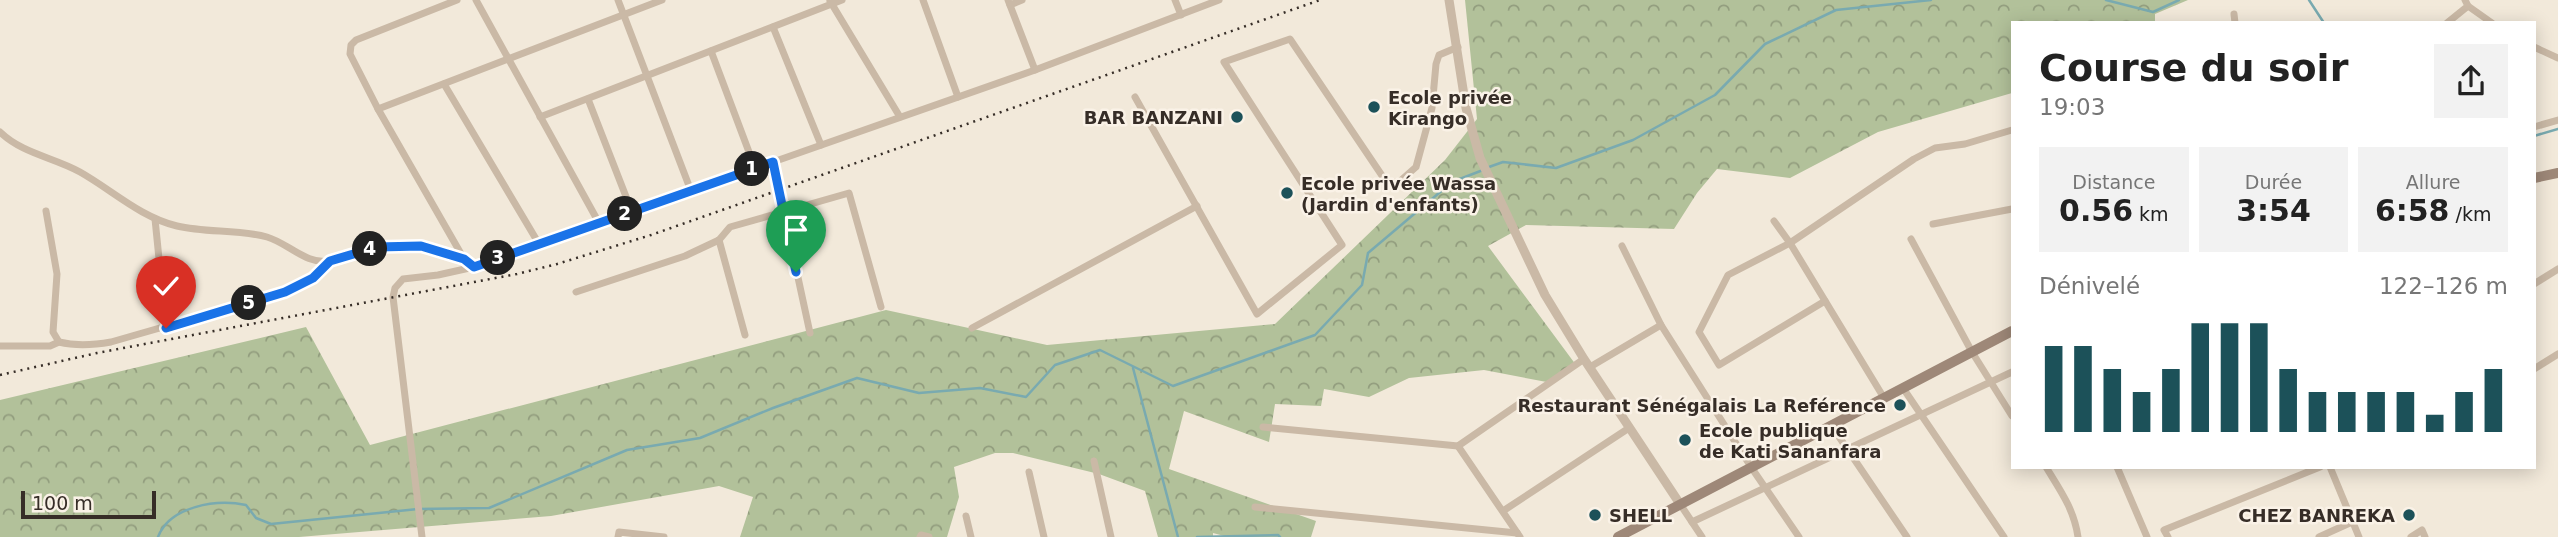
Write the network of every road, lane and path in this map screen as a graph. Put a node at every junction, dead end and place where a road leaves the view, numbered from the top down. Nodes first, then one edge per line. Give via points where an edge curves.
1 (457, 0) edge
2 (476, 0) edge
3 (618, 0) edge
4 (662, 0) edge
5 (842, 0) edge
6 (923, 0) edge
7 (1022, 0) edge
8 (1175, 0) edge
9 (1219, 0) edge
10 (1449, 0) edge
11 (831, 2) edge
12 (1009, 2) edge
13 (2467, 3) edge
14 (2234, 14) dead end
15 (624, 15) junction
16 (1181, 15) junction
17 (2235, 21) edge
18 (2449, 21) edge
19 (2490, 21) edge
20 (773, 27) junction
21 (1458, 47) junction
22 (2536, 48) edge
23 (711, 51) junction
24 (2558, 58) edge
25 (508, 60) junction
26 (1035, 70) junction
27 (647, 76) junction
28 (443, 84) junction
29 (958, 97) junction
30 (1135, 97) dead end
31 (588, 99) junction
32 (379, 109) junction
33 (540, 117) junction
34 (900, 117) junction
35 (2558, 120) edge
36 (2536, 126) edge
37 (2011, 130) edge
38 (0, 132) edge
39 (821, 145) junction
40 (773, 162) junction
41 (755, 168) junction
42 (2558, 173) edge
43 (2536, 178) edge
44 (691, 191) junction
45 (1197, 206) junction
46 (2011, 209) edge
47 (46, 211) dead end
48 (632, 212) junction
49 (783, 212) junction
50 (155, 219) junction
51 (1774, 221) dead end
52 (599, 223) junction
53 (1933, 224) dead end
54 (1911, 239) dead end
55 (719, 240) junction
56 (1790, 243) junction
57 (539, 244) junction
58 (1622, 246) dead end
59 (464, 259) junction
60 (330, 261) junction
61 (474, 267) junction
62 (2558, 270) edge
63 (2536, 283) edge
64 (576, 292) dead end
65 (1825, 301) junction
66 (881, 307) dead end
67 (1661, 325) junction
68 (166, 328) junction
69 (972, 328) dead end
70 (2011, 332) edge
71 (810, 333) dead end
72 (745, 335) dead end
73 (59, 342) junction
74 (0, 346) edge
75 (1972, 352) junction
76 (2558, 354) edge
77 (1587, 363) junction
78 (2536, 368) edge
79 (2011, 372) edge
80 (1990, 381) junction
81 (1903, 388) junction
82 (1884, 398) junction
83 (1921, 414) junction
84 (2011, 414) edge
85 (1832, 425) junction
86 (1263, 427) dead end
87 (1629, 428) junction
88 (1458, 446) junction
89 (1848, 449) junction
90 (1094, 461) dead end
91 (1751, 467) junction
92 (2047, 469) edge
93 (2119, 469) edge
94 (2315, 469) edge
95 (2331, 469) edge
96 (1029, 472) dead end
97 (1765, 488) junction
98 (1680, 504) junction
99 (1255, 506) dead end
100 (1503, 511) junction
101 (966, 516) dead end
102 (1692, 522) junction
103 (2353, 522) junction
104 (1519, 535) edge
105 (422, 537) edge
106 (618, 537) edge
107 (664, 537) edge
108 (920, 537) edge
109 (929, 537) edge
110 (971, 537) edge
111 (1044, 537) edge
112 (1111, 537) edge
113 (1618, 537) edge
114 (1702, 537) edge
115 (1799, 537) edge
116 (1908, 537) edge
117 (2004, 537) edge
118 (2078, 537) edge
119 (2147, 537) edge
120 (2168, 537) edge
121 (2319, 537) edge
122 (2359, 537) edge
123 (2411, 537) edge
124 (2425, 537) edge

1 - 32 street via 351,45 351,54
2 - 25 street
3 - 15 street
4 - 15 street
5 - 11 street
6 - 29 street
7 - 12 street
8 - 16 street
9 - 16 street
10 - 21 street
11 - 20 street
11 - 34 street
12 - 26 street
13 - 18 street
13 - 19 street
14 - 17 street
15 - 25 street
15 - 27 street
16 - 26 street
20 - 23 street
20 - 39 street
21 - 45 street via 1439,55 1432,108 1416,167 1399,182 1387,183 1290,38 1224,62 1342,245 1257,314
21 - 77 street via 1466,108 1480,158 1545,295
22 - 24 street
23 - 27 street
23 - 41 street
25 - 28 street
25 - 33 street
26 - 29 street
27 - 31 street
27 - 44 street
28 - 32 street
28 - 57 street
29 - 34 street
30 - 45 street
31 - 33 street
31 - 48 street
32 - 59 street
33 - 52 street
34 - 39 street
35 - 36 street
37 - 56 street via 1935,148
38 - 50 street via 33,154 79,172
39 - 40 street
40 - 41 street
40 - 49 street
41 - 44 street
42 - 43 main road
44 - 48 street
45 - 69 street
46 - 53 street
47 - 73 street via 57,274 53,332
48 - 52 street
49 - 55 street via 730,227
49 - 66 street via 849,193
49 - 71 street
50 - 60 street via 176,226 266,237 296,253
50 - 68 street
51 - 56 street
52 - 57 street
54 - 75 street
55 - 64 street via 685,257
55 - 72 street
56 - 65 street
56 - 65 street via 1728,275 1699,332 1719,365
57 - 61 street
58 - 67 street
59 - 60 street via 402,245
59 - 61 street
60 - 68 street via 313,278 285,292
61 - 105 street via 403,279 393,297
62 - 63 street
65 - 82 street
67 - 77 street
67 - 91 street
68 - 73 street via 96,345
70 - 75 main road
73 - 74 street
75 - 80 street
75 - 81 main road
76 - 78 street
77 - 87 street
77 - 88 street
79 - 80 street
80 - 83 street
80 - 84 street
81 - 82 main road
81 - 83 street
82 - 85 main road
83 - 89 street
83 - 117 street
85 - 89 street
85 - 91 main road
86 - 88 street
87 - 98 street
87 - 100 street
88 - 100 street
89 - 97 street
89 - 116 street
90 - 112 street
91 - 97 street
91 - 98 main road
92 - 118 street via 2070,505
93 - 119 street
94 - 120 street via 2165,530
95 - 103 street
96 - 111 street
97 - 102 street
97 - 115 street
98 - 102 street
98 - 113 main road
99 - 104 street
100 - 104 street
101 - 110 street
102 - 114 street
103 - 121 street
103 - 122 street
106 - 107 street via 619,531
108 - 109 street
123 - 124 street via 2422,530

